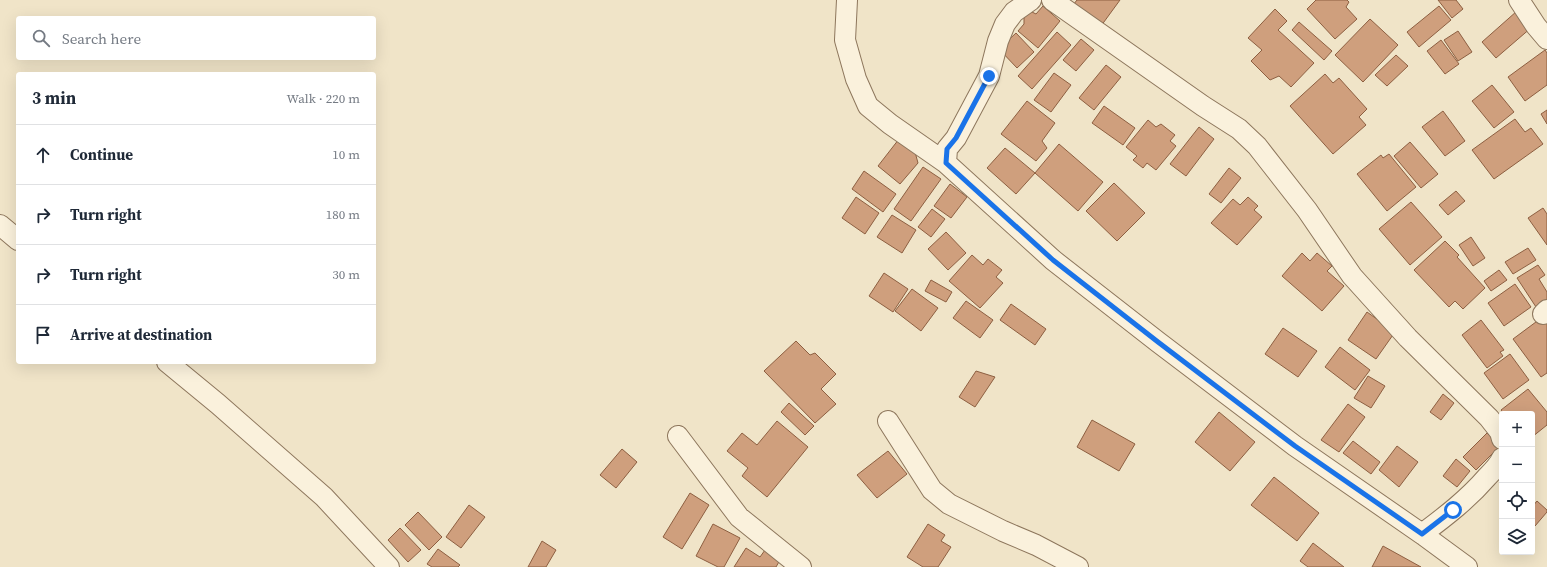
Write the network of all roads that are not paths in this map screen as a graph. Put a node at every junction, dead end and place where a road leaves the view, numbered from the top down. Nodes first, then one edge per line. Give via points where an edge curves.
1 (847, 0) edge
2 (1031, 0) edge
3 (1052, 0) edge
4 (1519, 0) edge
5 (1547, 39) edge
6 (946, 163) junction
7 (0, 225) edge
8 (16, 238) edge
9 (169, 364) edge
10 (888, 421) dead end
11 (1499, 431) edge
12 (678, 436) dead end
13 (1499, 463) edge
14 (1422, 534) junction
15 (389, 567) edge
16 (801, 567) edge
17 (1078, 567) edge
18 (1467, 567) edge

1 - 6 street via 845,40 856,78 868,106
2 - 6 street via 1014,12 1005,24 989,76 956,138 947,149
3 - 11 street via 1202,106 1239,129 1257,146 1307,210 1352,276 1408,338
4 - 5 street
6 - 14 street via 1053,260 1295,446
7 - 8 street
9 - 15 street via 324,497
10 - 17 street via 932,490 948,504
12 - 16 street via 739,517
13 - 14 street via 1474,492
14 - 18 street

